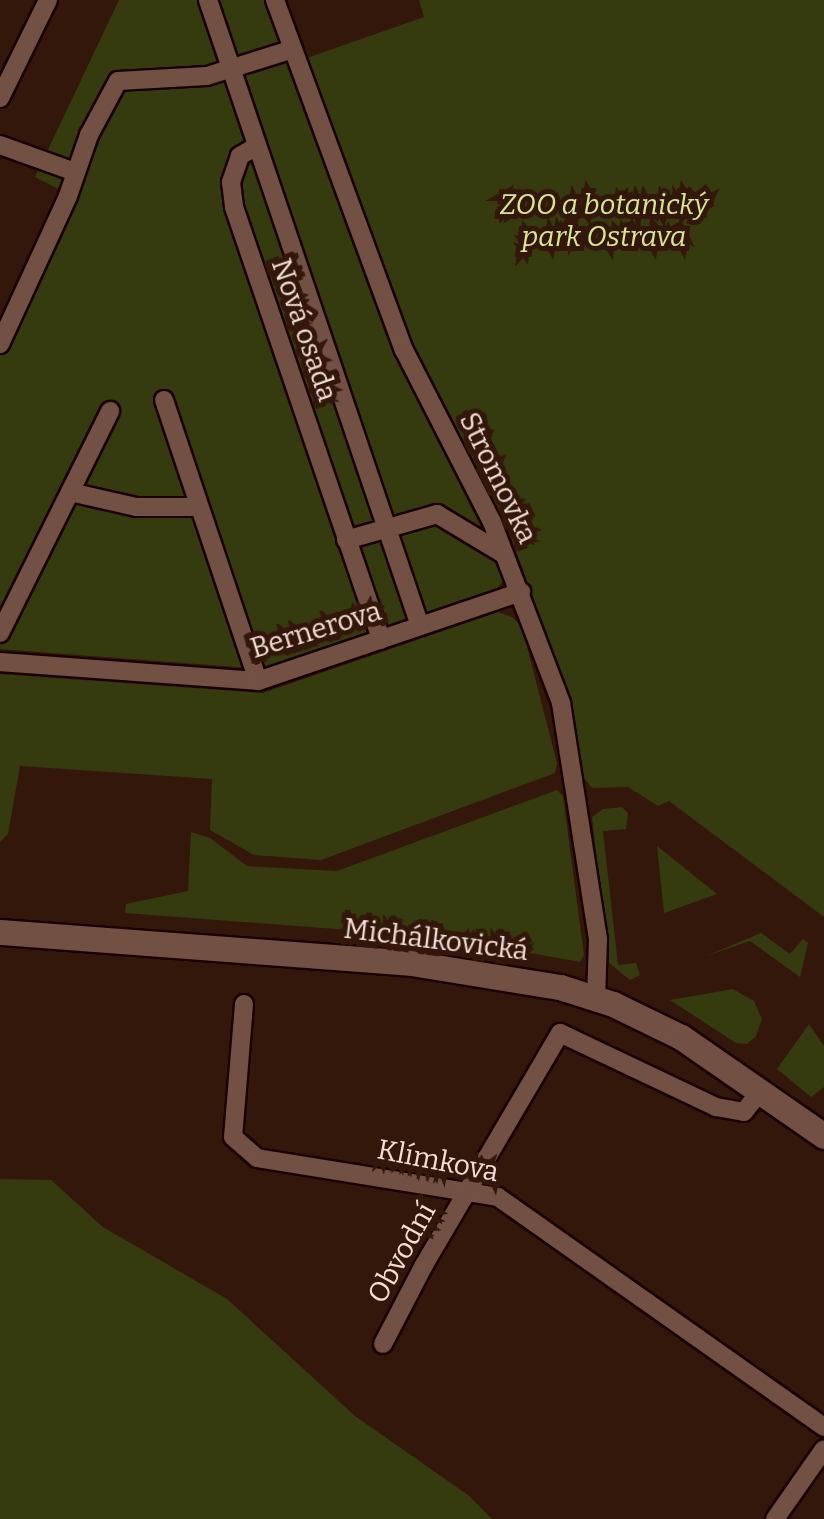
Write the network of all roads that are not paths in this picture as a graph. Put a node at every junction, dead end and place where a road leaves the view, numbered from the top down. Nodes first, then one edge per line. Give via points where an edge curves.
1 (48, 0) edge
2 (208, 0) edge
3 (275, 0) edge
4 (294, 49) junction
5 (233, 70) junction
6 (0, 98) edge
7 (0, 146) edge
8 (258, 146) junction
9 (76, 172) junction
10 (0, 344) edge
11 (164, 400) dead end
12 (110, 411) dead end
13 (70, 492) junction
14 (199, 507) junction
15 (386, 525) junction
16 (346, 540) junction
17 (506, 555) junction
18 (521, 592) junction
19 (420, 626) junction
20 (0, 633) edge
21 (380, 640) junction
22 (0, 662) edge
23 (258, 681) junction
24 (0, 932) edge
25 (596, 998) junction
26 (244, 1004) dead end
27 (762, 1089) junction
28 (824, 1136) edge
29 (469, 1190) junction
30 (383, 1344) dead end
31 (824, 1427) edge
32 (824, 1449) edge
33 (776, 1519) edge

1 - 6 street
2 - 5 street, Nová osada
3 - 4 street, Stromovka
4 - 5 street
4 - 17 street, Stromovka via 404,350
5 - 8 street, Nová osada
5 - 9 street via 171,81 118,81
7 - 9 street
8 - 15 street, Nová osada
8 - 16 street, Nová osada via 240,156 231,182 234,208
9 - 10 street
11 - 14 street
12 - 13 street
13 - 14 street via 136,507
13 - 20 street
14 - 23 street
15 - 16 street
15 - 17 street via 437,514
15 - 19 street, Nová osada
16 - 21 street, Nová osada
17 - 18 street, Stromovka
18 - 19 street, Bernerova
18 - 25 street, Stromovka via 561,702 598,938
19 - 21 street, Bernerova
21 - 23 street, Bernerova
22 - 23 street, Bernerova
24 - 25 street, Michálkovická via 467,970
25 - 27 street, Michálkovická via 681,1036
26 - 29 street, Klímkova via 233,1137 257,1158
27 - 28 street, Michálkovická
27 - 29 street, Obvodní via 744,1112 716,1106 560,1033
29 - 30 street, Obvodní
29 - 31 street, Klímkova via 498,1197
32 - 33 street

